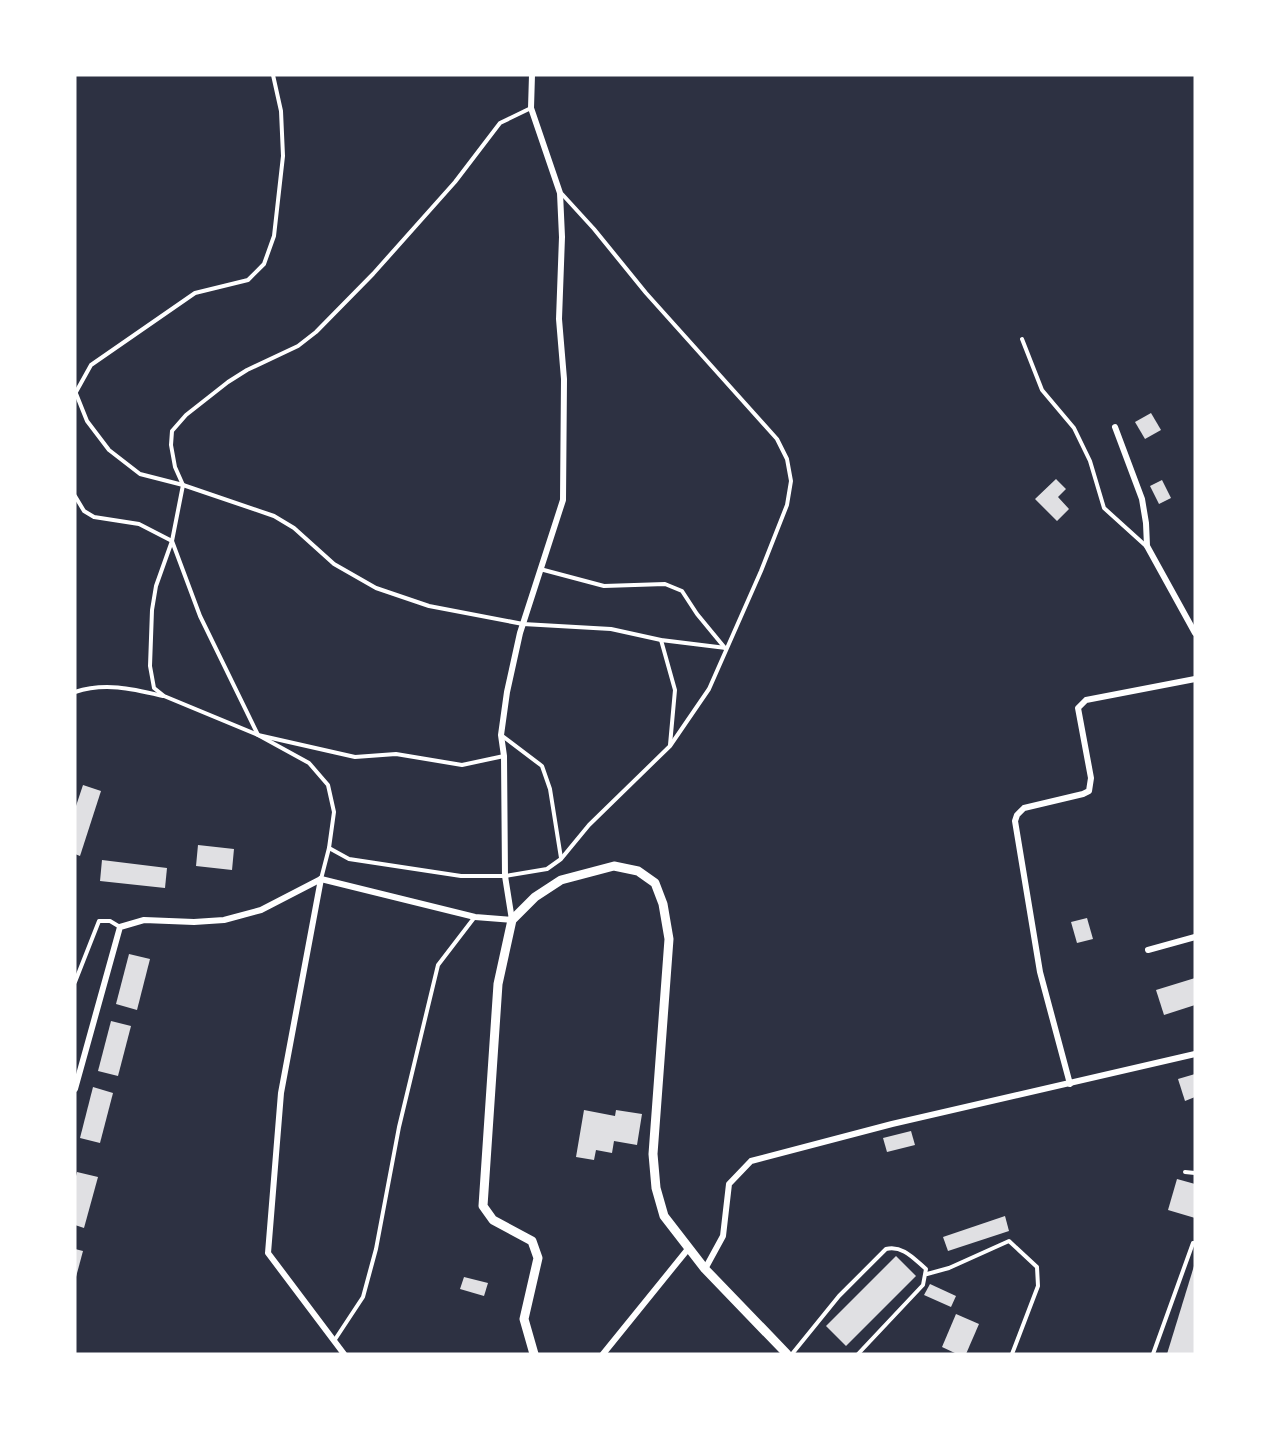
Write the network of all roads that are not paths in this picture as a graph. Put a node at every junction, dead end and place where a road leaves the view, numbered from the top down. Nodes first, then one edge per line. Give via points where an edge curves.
1 (273, 75) edge
2 (532, 75) edge
3 (531, 108) junction
4 (560, 193) junction
5 (1022, 339) dead end
6 (75, 392) edge
7 (1115, 427) dead end
8 (183, 485) junction
9 (75, 496) edge
10 (172, 541) junction
11 (1146, 546) junction
12 (539, 569) junction
13 (523, 624) junction
14 (1195, 633) edge
15 (661, 640) junction
16 (726, 648) junction
17 (1195, 679) edge
18 (75, 692) edge
19 (164, 696) junction
20 (258, 735) junction
21 (501, 735) junction
22 (670, 746) junction
23 (504, 756) junction
24 (329, 848) junction
25 (561, 859) junction
26 (505, 876) junction
27 (321, 879) junction
28 (475, 917) junction
29 (512, 920) junction
30 (120, 927) junction
31 (1195, 937) edge
32 (1148, 950) dead end
33 (75, 982) edge
34 (1195, 1054) edge
35 (1070, 1084) junction
36 (75, 1089) edge
37 (1185, 1172) dead end
38 (1195, 1173) edge
39 (1192, 1243) dead end
40 (688, 1249) junction
41 (705, 1269) junction
42 (927, 1274) junction
43 (334, 1341) junction
44 (344, 1354) edge
45 (534, 1354) edge
46 (603, 1354) edge
47 (787, 1354) edge
48 (792, 1354) edge
49 (858, 1354) edge
50 (1012, 1354) edge
51 (1154, 1354) edge

1 - 6 lane via 281,111 283,156 274,236 264,264 248,280 195,293 91,365
2 - 3 street
3 - 4 street
3 - 8 lane via 500,123 440,199 316,332 298,346 247,370 186,415 172,431 171,445
4 - 12 street via 563,500
4 - 16 lane via 777,439 787,459 791,481 787,505
5 - 11 lane via 1042,390 1074,428 1090,461 1104,508
6 - 8 lane via 87,421 109,450 140,474
7 - 11 street via 1142,499
8 - 10 lane
8 - 13 lane via 273,516 294,528 334,564 376,588 429,606
9 - 10 lane via 84,511 94,517 139,524
10 - 19 lane via 156,586 150,638 154,688
10 - 20 lane via 200,616
11 - 14 street
12 - 13 street
12 - 16 lane via 604,586 665,584 682,591
13 - 15 lane via 611,629
13 - 21 street
15 - 16 lane
15 - 22 lane via 675,690
16 - 22 lane via 708,689
17 - 35 street via 1086,700 1078,708 1091,778 1089,791 1024,808 1017,814 1040,972
18 - 19 lane via 91,686 123,687
19 - 20 lane
20 - 23 lane via 355,757 396,754 462,765
20 - 24 lane via 309,763 328,785 334,812
21 - 23 street
21 - 25 lane via 542,766 550,789
22 - 25 lane via 589,825
23 - 26 street
24 - 26 lane via 349,859 461,876
24 - 27 lane
25 - 26 lane via 547,869
26 - 29 street
27 - 28 street
27 - 30 street via 261,910 224,920 144,920
27 - 43 street via 281,1093 267,1253
28 - 29 street
28 - 43 lane via 438,965 363,1297
29 - 40 street via 535,897 561,880 614,866 638,871 655,883 669,939 653,1154 656,1188 664,1216
29 - 45 street via 498,984 483,1206 493,1220 532,1241 538,1258 524,1319
30 - 33 lane via 110,921 99,921
30 - 36 street
31 - 32 street
34 - 35 street
35 - 41 street via 751,1161 729,1184 723,1236
37 - 38 lane
39 - 51 lane
40 - 41 street
40 - 46 street
41 - 47 street
42 - 48 lane via 902,1249 886,1249 839,1296
42 - 49 lane via 923,1285
42 - 50 lane via 1009,1241 1036,1267 1038,1286
43 - 44 street

